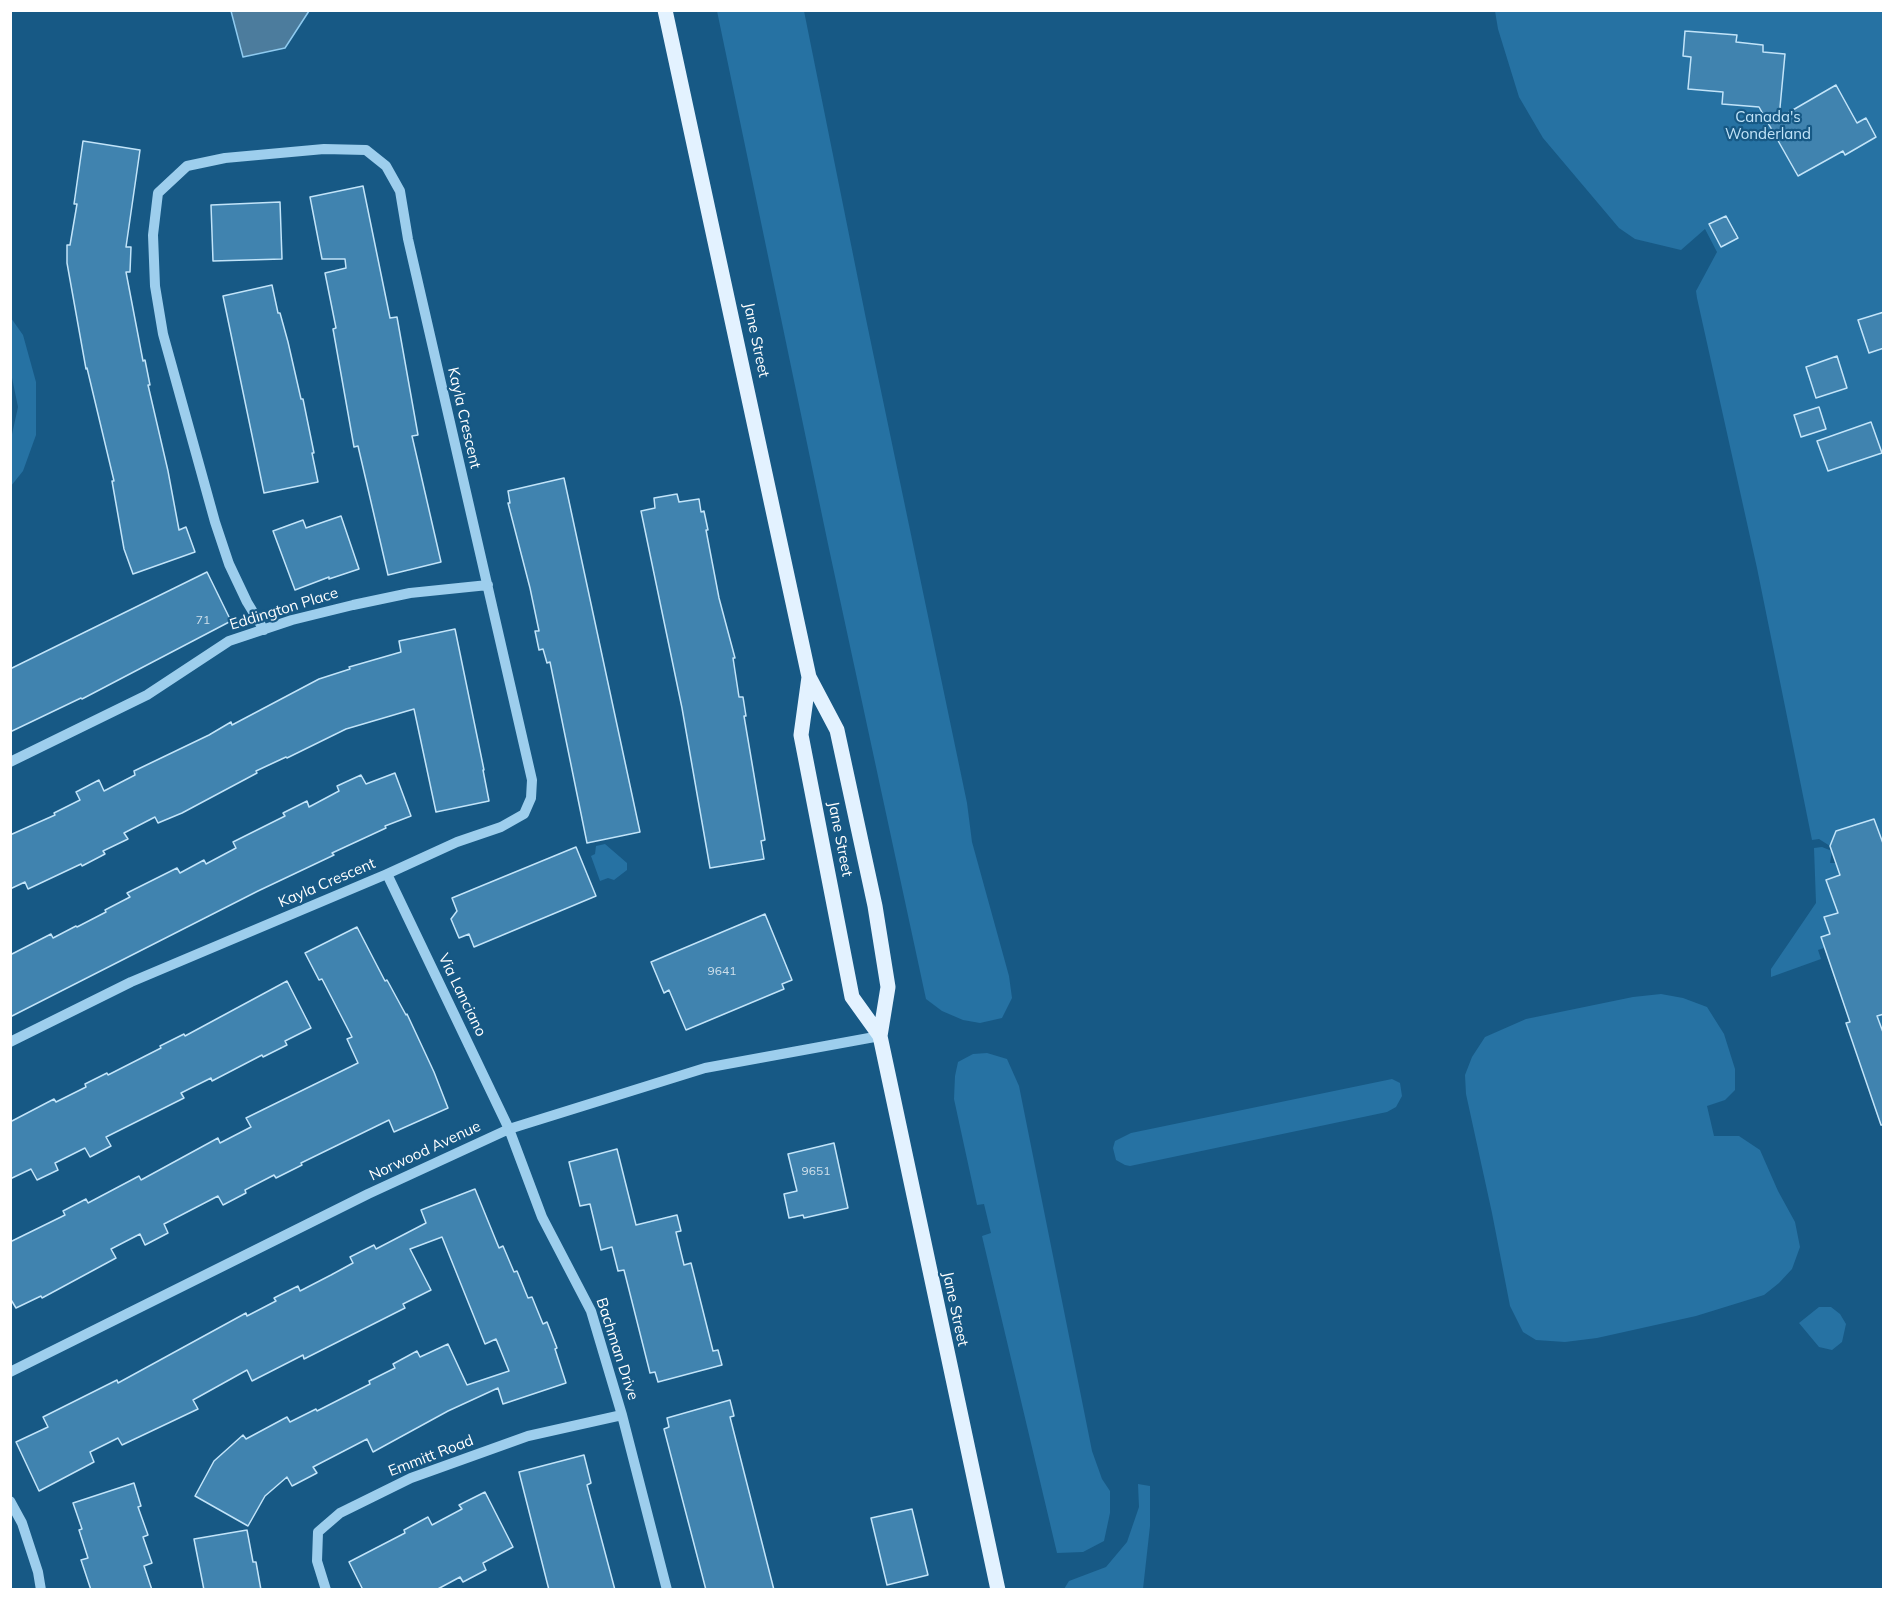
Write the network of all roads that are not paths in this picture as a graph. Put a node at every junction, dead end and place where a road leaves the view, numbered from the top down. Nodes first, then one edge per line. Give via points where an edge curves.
1 (665, 10) edge
2 (488, 585) junction
3 (264, 630) junction
4 (809, 677) junction
5 (10, 762) edge
6 (387, 874) junction
7 (880, 1036) junction
8 (10, 1042) edge
9 (509, 1129) junction
10 (10, 1372) edge
11 (622, 1415) junction
12 (10, 1501) edge
13 (41, 1590) edge
14 (326, 1590) edge
15 (667, 1590) edge
16 (998, 1590) edge

1 - 4 main road, Jane Street
2 - 3 street, Eddington Place via 410,593
2 - 3 street, Kayla Crescent via 400,191 386,166 366,150 324,148 225,158 187,166 158,193 153,235 155,286 163,334 215,522 229,564
2 - 6 street, Kayla Crescent via 532,780 531,798 524,814 501,827
3 - 5 street, Eddington Place via 229,641 147,695
4 - 7 main road, Jane Street via 837,730 874,906 888,987
4 - 7 main road, Jane Street via 801,735 852,997
6 - 8 street, Kayla Crescent via 131,982
6 - 9 street, Via Lanciano
7 - 9 street, Norwood Avenue via 705,1068
7 - 16 main road, Jane Street
9 - 10 street, Norwood Avenue via 368,1194
9 - 11 street, Bachman Drive via 542,1217 591,1311
11 - 14 street, Emmitt Road via 528,1436 411,1478 340,1513 318,1532 317,1561
11 - 15 street, Bachman Drive
12 - 13 street via 22,1523

